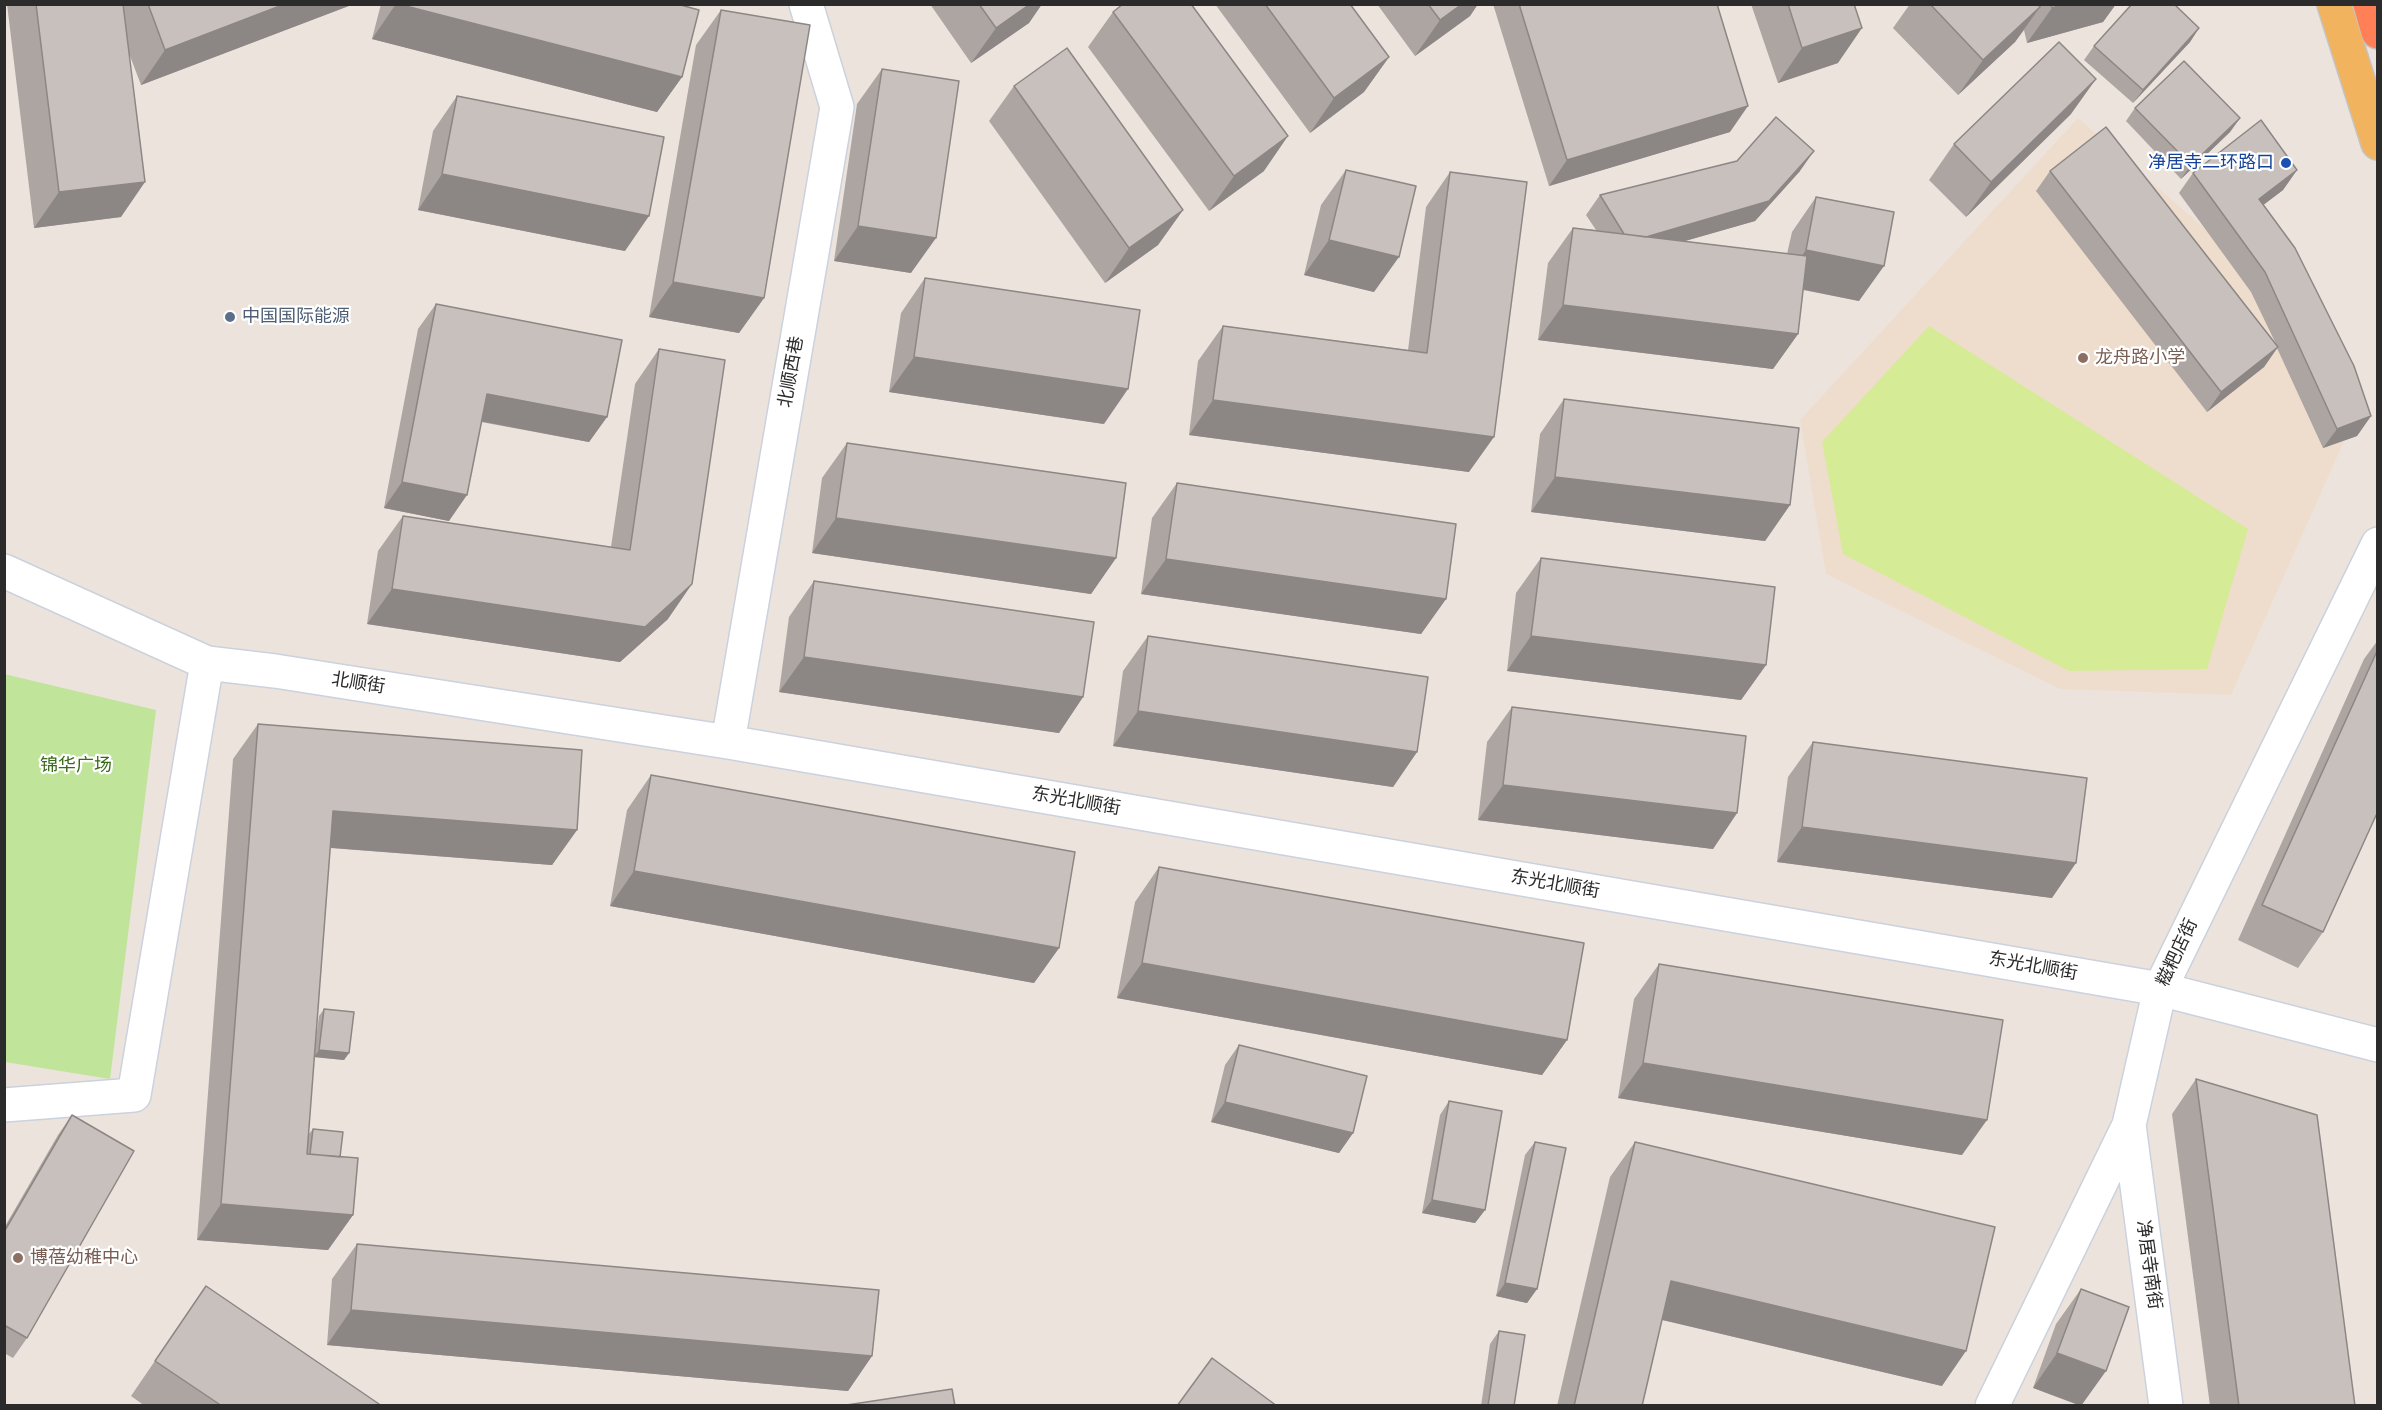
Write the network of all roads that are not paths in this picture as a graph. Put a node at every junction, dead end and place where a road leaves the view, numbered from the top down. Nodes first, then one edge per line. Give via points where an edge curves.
1 (806, 4) edge
2 (2334, 4) edge
3 (2370, 4) edge
4 (2378, 32) edge
5 (2378, 143) edge
6 (2378, 544) edge
7 (4, 571) edge
8 (207, 663) junction
9 (728, 742) junction
10 (2160, 989) junction
11 (2378, 1045) edge
12 (4, 1105) edge
13 (2129, 1125) junction
14 (1992, 1406) edge
15 (2166, 1406) edge

1 - 9 street, 北顺西巷 via 837,107
2 - 5 main road
3 - 4 highway
6 - 10 street, 糍粑店街
7 - 8 street, 北顺街
8 - 9 street, 北顺街
8 - 12 street via 134,1095
9 - 10 street, 东光北顺街
10 - 11 street, 东光北顺街
10 - 13 street, 糍粑店街
13 - 14 street, 糍粑店街
13 - 15 street, 净居寺南街

